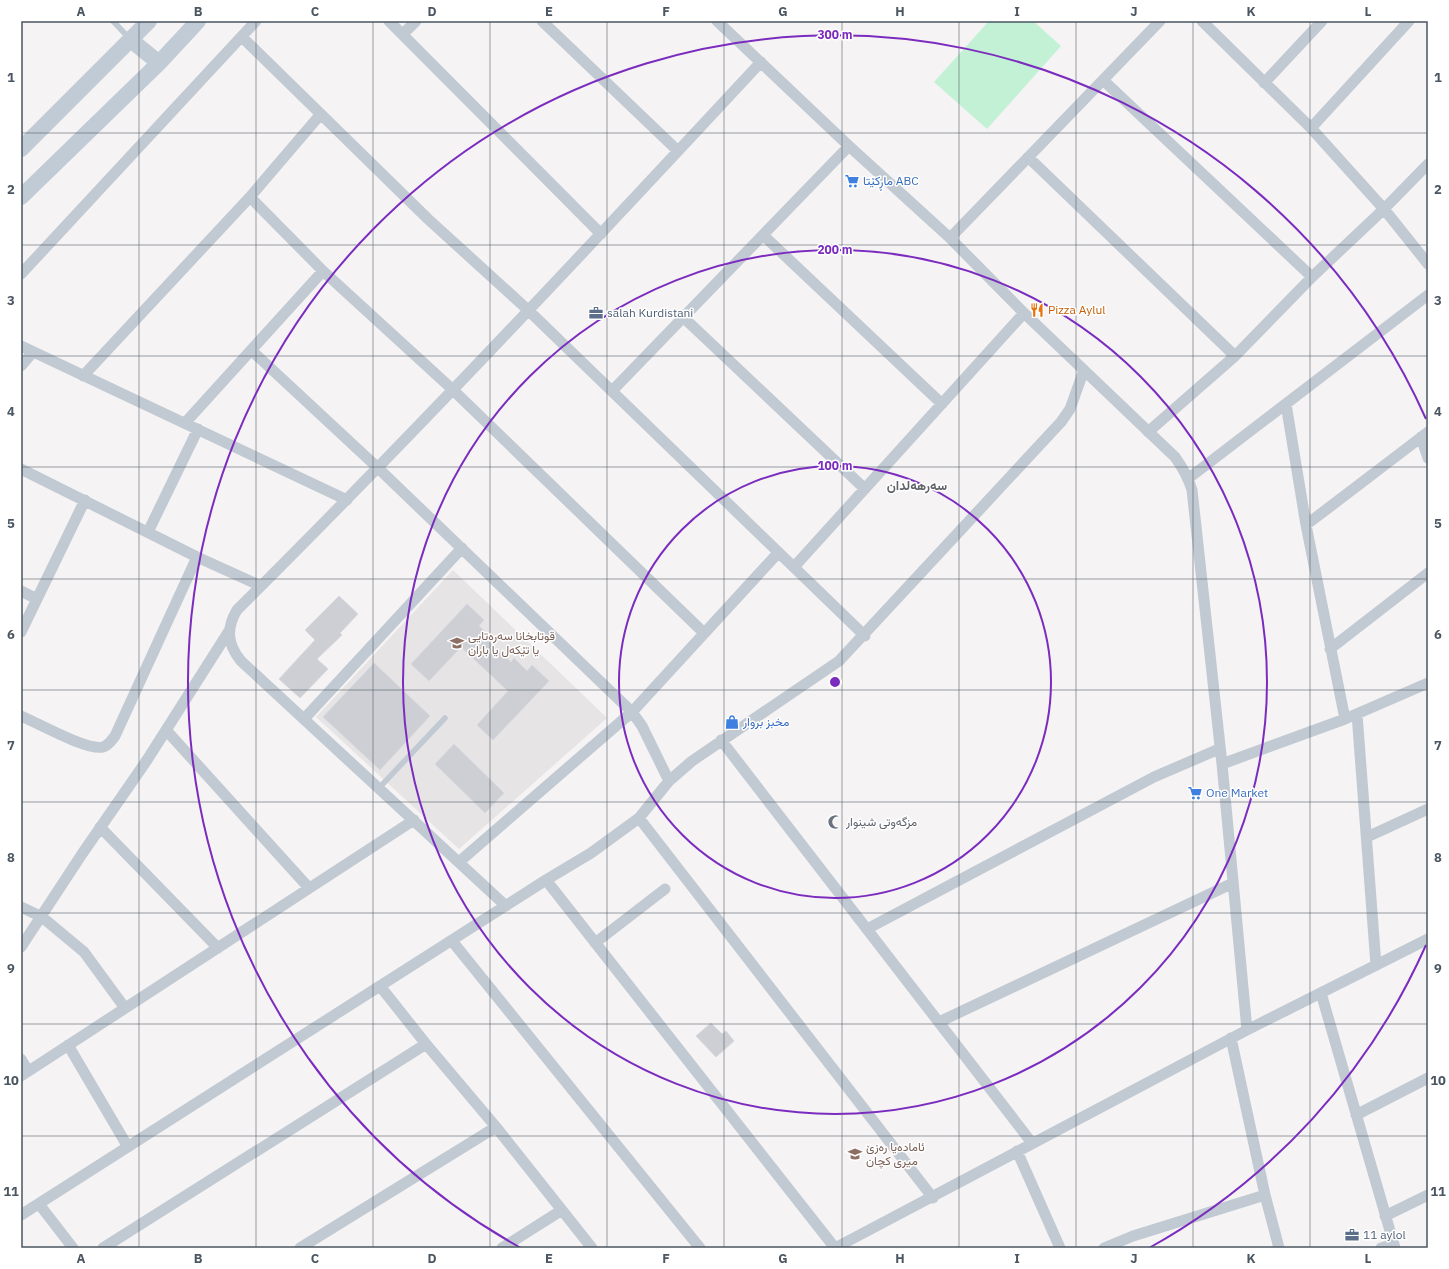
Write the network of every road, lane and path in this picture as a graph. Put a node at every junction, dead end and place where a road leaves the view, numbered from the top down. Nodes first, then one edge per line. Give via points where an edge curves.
1 (113, 21) edge
2 (150, 21) edge
3 (198, 21) edge
4 (256, 21) edge
5 (389, 21) edge
6 (416, 21) edge
7 (542, 21) edge
8 (717, 21) edge
9 (1160, 21) edge
10 (1202, 21) edge
11 (1322, 21) edge
12 (1409, 21) edge
13 (403, 34) junction
14 (242, 37) junction
15 (131, 40) junction
16 (158, 62) junction
17 (761, 62) junction
18 (1103, 80) junction
19 (1264, 83) junction
20 (320, 115) junction
21 (1311, 128) junction
22 (849, 146) junction
23 (21, 149) edge
24 (678, 151) junction
25 (1028, 157) junction
26 (1428, 164) edge
27 (21, 197) edge
28 (250, 197) junction
29 (1384, 209) junction
30 (601, 234) junction
31 (763, 235) junction
32 (950, 238) junction
33 (1428, 264) edge
34 (322, 271) junction
35 (21, 274) edge
36 (1312, 277) junction
37 (1428, 295) edge
38 (528, 310) junction
39 (1024, 313) junction
40 (684, 317) junction
41 (21, 346) edge
42 (251, 350) junction
43 (33, 352) junction
44 (1235, 356) junction
45 (21, 366) edge
46 (1084, 370) junction
47 (83, 376) junction
48 (452, 389) junction
49 (612, 391) junction
50 (942, 404) junction
51 (1286, 404) junction
52 (185, 423) junction
53 (198, 430) junction
54 (1148, 432) junction
55 (1425, 435) edge
56 (1428, 458) edge
57 (378, 468) junction
58 (21, 469) edge
59 (1189, 478) junction
60 (865, 489) junction
61 (85, 500) junction
62 (347, 500) junction
63 (1306, 524) junction
64 (148, 532) junction
65 (462, 548) junction
66 (778, 553) junction
67 (197, 557) junction
68 (794, 567) junction
69 (1428, 573) edge
70 (262, 586) junction
71 (21, 591) edge
72 (37, 599) junction
73 (228, 631) junction
74 (21, 632) edge
75 (704, 633) junction
76 (865, 636) junction
77 (1330, 649) junction
78 (1428, 683) edge
79 (632, 712) junction
80 (1357, 714) junction
81 (21, 716) edge
82 (445, 718) dead end
83 (304, 719) junction
84 (1345, 719) junction
85 (166, 730) junction
86 (721, 740) junction
87 (1219, 749) junction
88 (1222, 764) junction
89 (669, 781) junction
90 (379, 788) junction
91 (1428, 809) edge
92 (638, 818) junction
93 (414, 820) junction
94 (100, 827) junction
95 (1367, 837) junction
96 (459, 862) junction
97 (546, 880) junction
98 (1232, 884) junction
99 (309, 888) junction
100 (665, 889) dead end
101 (506, 906) junction
102 (21, 907) edge
103 (42, 917) junction
104 (867, 929) junction
105 (1428, 939) edge
106 (452, 941) junction
107 (595, 943) junction
108 (21, 946) edge
109 (218, 948) junction
110 (1376, 965) junction
111 (380, 986) junction
112 (1321, 993) junction
113 (125, 1008) junction
114 (939, 1022) junction
115 (1247, 1030) junction
116 (1231, 1038) junction
117 (426, 1044) junction
118 (68, 1045) junction
119 (21, 1058) edge
120 (25, 1073) edge
121 (1428, 1078) edge
122 (1356, 1115) junction
123 (496, 1127) junction
124 (1032, 1143) junction
125 (128, 1147) junction
126 (1017, 1151) junction
127 (1265, 1195) junction
128 (1428, 1195) edge
129 (933, 1198) junction
130 (38, 1204) junction
131 (562, 1210) junction
132 (21, 1216) edge
133 (1385, 1216) junction
134 (1394, 1246) edge
135 (73, 1248) edge
136 (103, 1248) edge
137 (300, 1248) edge
138 (502, 1248) edge
139 (592, 1248) edge
140 (700, 1248) edge
141 (835, 1248) edge
142 (1060, 1248) edge
143 (1104, 1248) edge
144 (1279, 1248) edge
145 (1381, 1248) edge

1 - 15 lane
2 - 15 main road
3 - 16 main road
4 - 14 street
5 - 13 street
6 - 13 street
7 - 24 street
8 - 17 street
9 - 18 street
10 - 19 street
11 - 19 street
12 - 21 street
13 - 30 street
14 - 20 street
14 - 35 street
15 - 16 main road
15 - 23 main road
16 - 27 main road
17 - 22 street
17 - 24 street
18 - 25 street
18 - 36 street
19 - 21 street
20 - 28 street
20 - 38 street via 428,219
21 - 29 street
22 - 31 street
22 - 32 street
24 - 30 street
25 - 32 street
25 - 44 street
26 - 29 street
28 - 34 street
28 - 47 street
29 - 33 street
29 - 36 street
30 - 38 street
31 - 40 street
31 - 50 street
32 - 39 street
34 - 42 street
34 - 48 street
36 - 44 street
37 - 51 street
38 - 48 street
38 - 49 street
39 - 46 street
39 - 50 street
40 - 49 street
40 - 60 street
41 - 43 street
42 - 52 street
42 - 57 street
43 - 45 street
43 - 47 street
44 - 54 street
46 - 54 street
46 - 76 street via 1070,409 1061,422
47 - 52 street
48 - 57 street
48 - 75 street
49 - 66 street
50 - 60 street
51 - 59 street
51 - 63 street
52 - 53 street
53 - 62 street
53 - 64 street
54 - 59 street via 1175,457
55 - 56 street
55 - 63 street
57 - 62 street
57 - 65 street
58 - 61 street
59 - 87 street
60 - 68 street
61 - 64 street
61 - 72 street
62 - 70 street
63 - 77 street
64 - 67 street
65 - 79 street
65 - 83 street
66 - 68 street
66 - 75 street
67 - 70 street
67 - 81 street via 115,736 108,744 96,747 79,743
68 - 76 street
69 - 77 street
70 - 73 street via 237,610
71 - 72 street
72 - 74 street
73 - 83 street via 230,643 241,660
73 - 85 street
75 - 79 street
76 - 86 street via 839,661
77 - 84 street
78 - 80 street
79 - 89 street via 642,726
79 - 96 street
80 - 84 street
80 - 95 street
82 - 90 lane
83 - 90 street
84 - 88 street
85 - 94 street
85 - 99 street
86 - 89 street
86 - 104 street
87 - 88 street
87 - 104 street via 1154,777
88 - 98 street
89 - 92 street
90 - 93 street
91 - 95 street
92 - 97 street via 591,853
92 - 129 street
93 - 96 street
93 - 99 street
94 - 103 street
94 - 109 street
95 - 110 street
96 - 101 street
97 - 101 street
97 - 107 street
98 - 114 street
98 - 115 street
99 - 109 street
100 - 107 street
101 - 106 street
102 - 103 street
103 - 108 street
103 - 113 street via 84,952
104 - 114 street
105 - 110 street
106 - 111 street
106 - 140 street
107 - 141 street
109 - 113 street
110 - 112 street
111 - 117 street
111 - 125 street
112 - 115 street
112 - 122 street
113 - 118 street
114 - 124 street
115 - 116 street
116 - 124 street
116 - 127 street
117 - 123 street
117 - 136 street
118 - 120 street
118 - 125 street
119 - 120 street
121 - 122 street
122 - 133 street
123 - 131 street
123 - 137 street
124 - 126 street
125 - 130 street
126 - 129 street
126 - 142 street
127 - 143 street via 1133,1236
127 - 144 street
128 - 133 street
129 - 141 street
130 - 132 street
130 - 135 street
131 - 138 street
131 - 139 street
133 - 134 street
134 - 145 street

